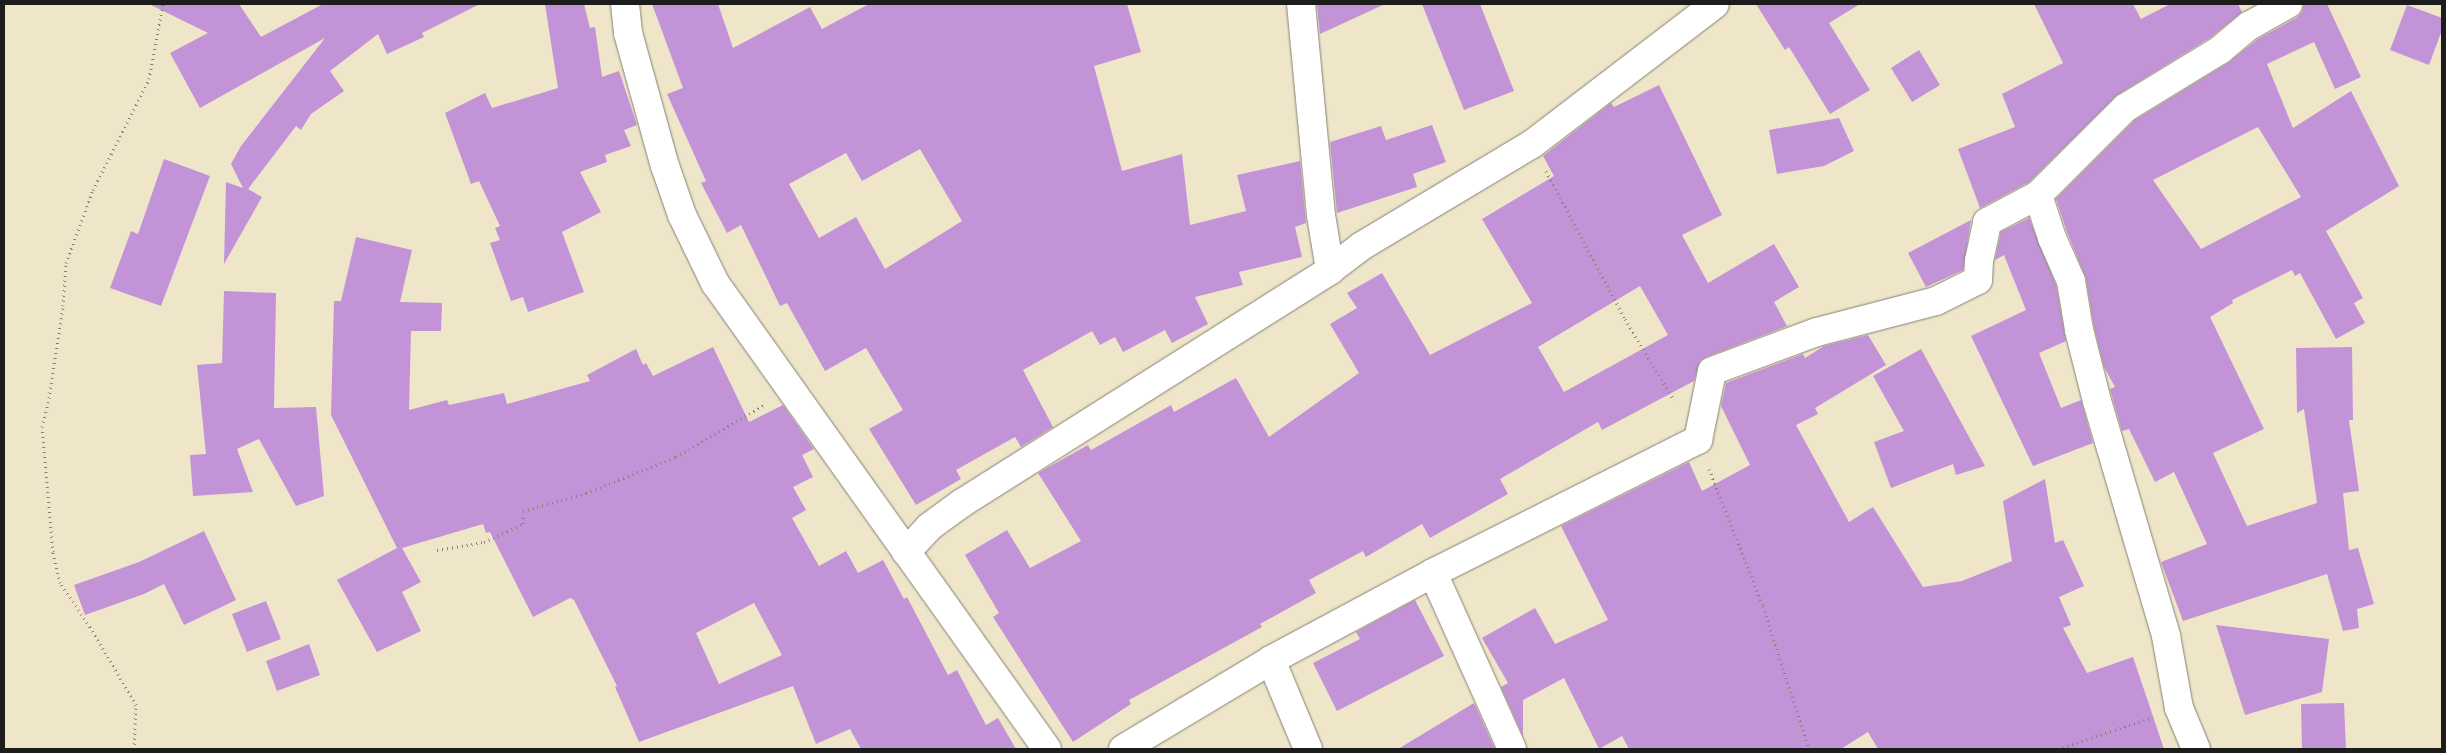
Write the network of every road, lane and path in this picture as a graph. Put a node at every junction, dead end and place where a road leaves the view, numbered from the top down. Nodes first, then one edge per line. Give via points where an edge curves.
1 (163, 4) edge
2 (625, 4) edge
3 (1301, 4) edge
4 (1715, 4) edge
5 (2288, 4) edge
6 (2038, 195) junction
7 (1330, 270) junction
8 (792, 389) junction
9 (437, 550) dead end
10 (906, 552) junction
11 (1434, 573) junction
12 (1271, 660) junction
13 (2179, 708) junction
14 (134, 749) edge
15 (1047, 749) edge
16 (1123, 749) edge
17 (1308, 749) edge
18 (1512, 749) edge
19 (2058, 749) edge
20 (2196, 749) edge

1 - 14 path via 150,78 93,190 66,264 63,306 42,427 53,552 60,583 136,705
2 - 8 street via 628,34 682,215 715,283
3 - 7 street via 1321,215
4 - 7 street via 1532,144 1360,247
5 - 6 street via 2125,108
6 - 11 street via 1987,222 1978,280 1936,301 1817,332 1712,370 1698,440
6 - 13 street via 2052,238 2071,280 2079,330 2097,401 2166,636
7 - 10 street via 962,503 929,527
8 - 9 path via 676,457 586,493 524,511 523,524 484,542
8 - 10 street
10 - 15 street
11 - 12 street
11 - 18 street
12 - 16 street
12 - 17 street
13 - 19 path
13 - 20 street

